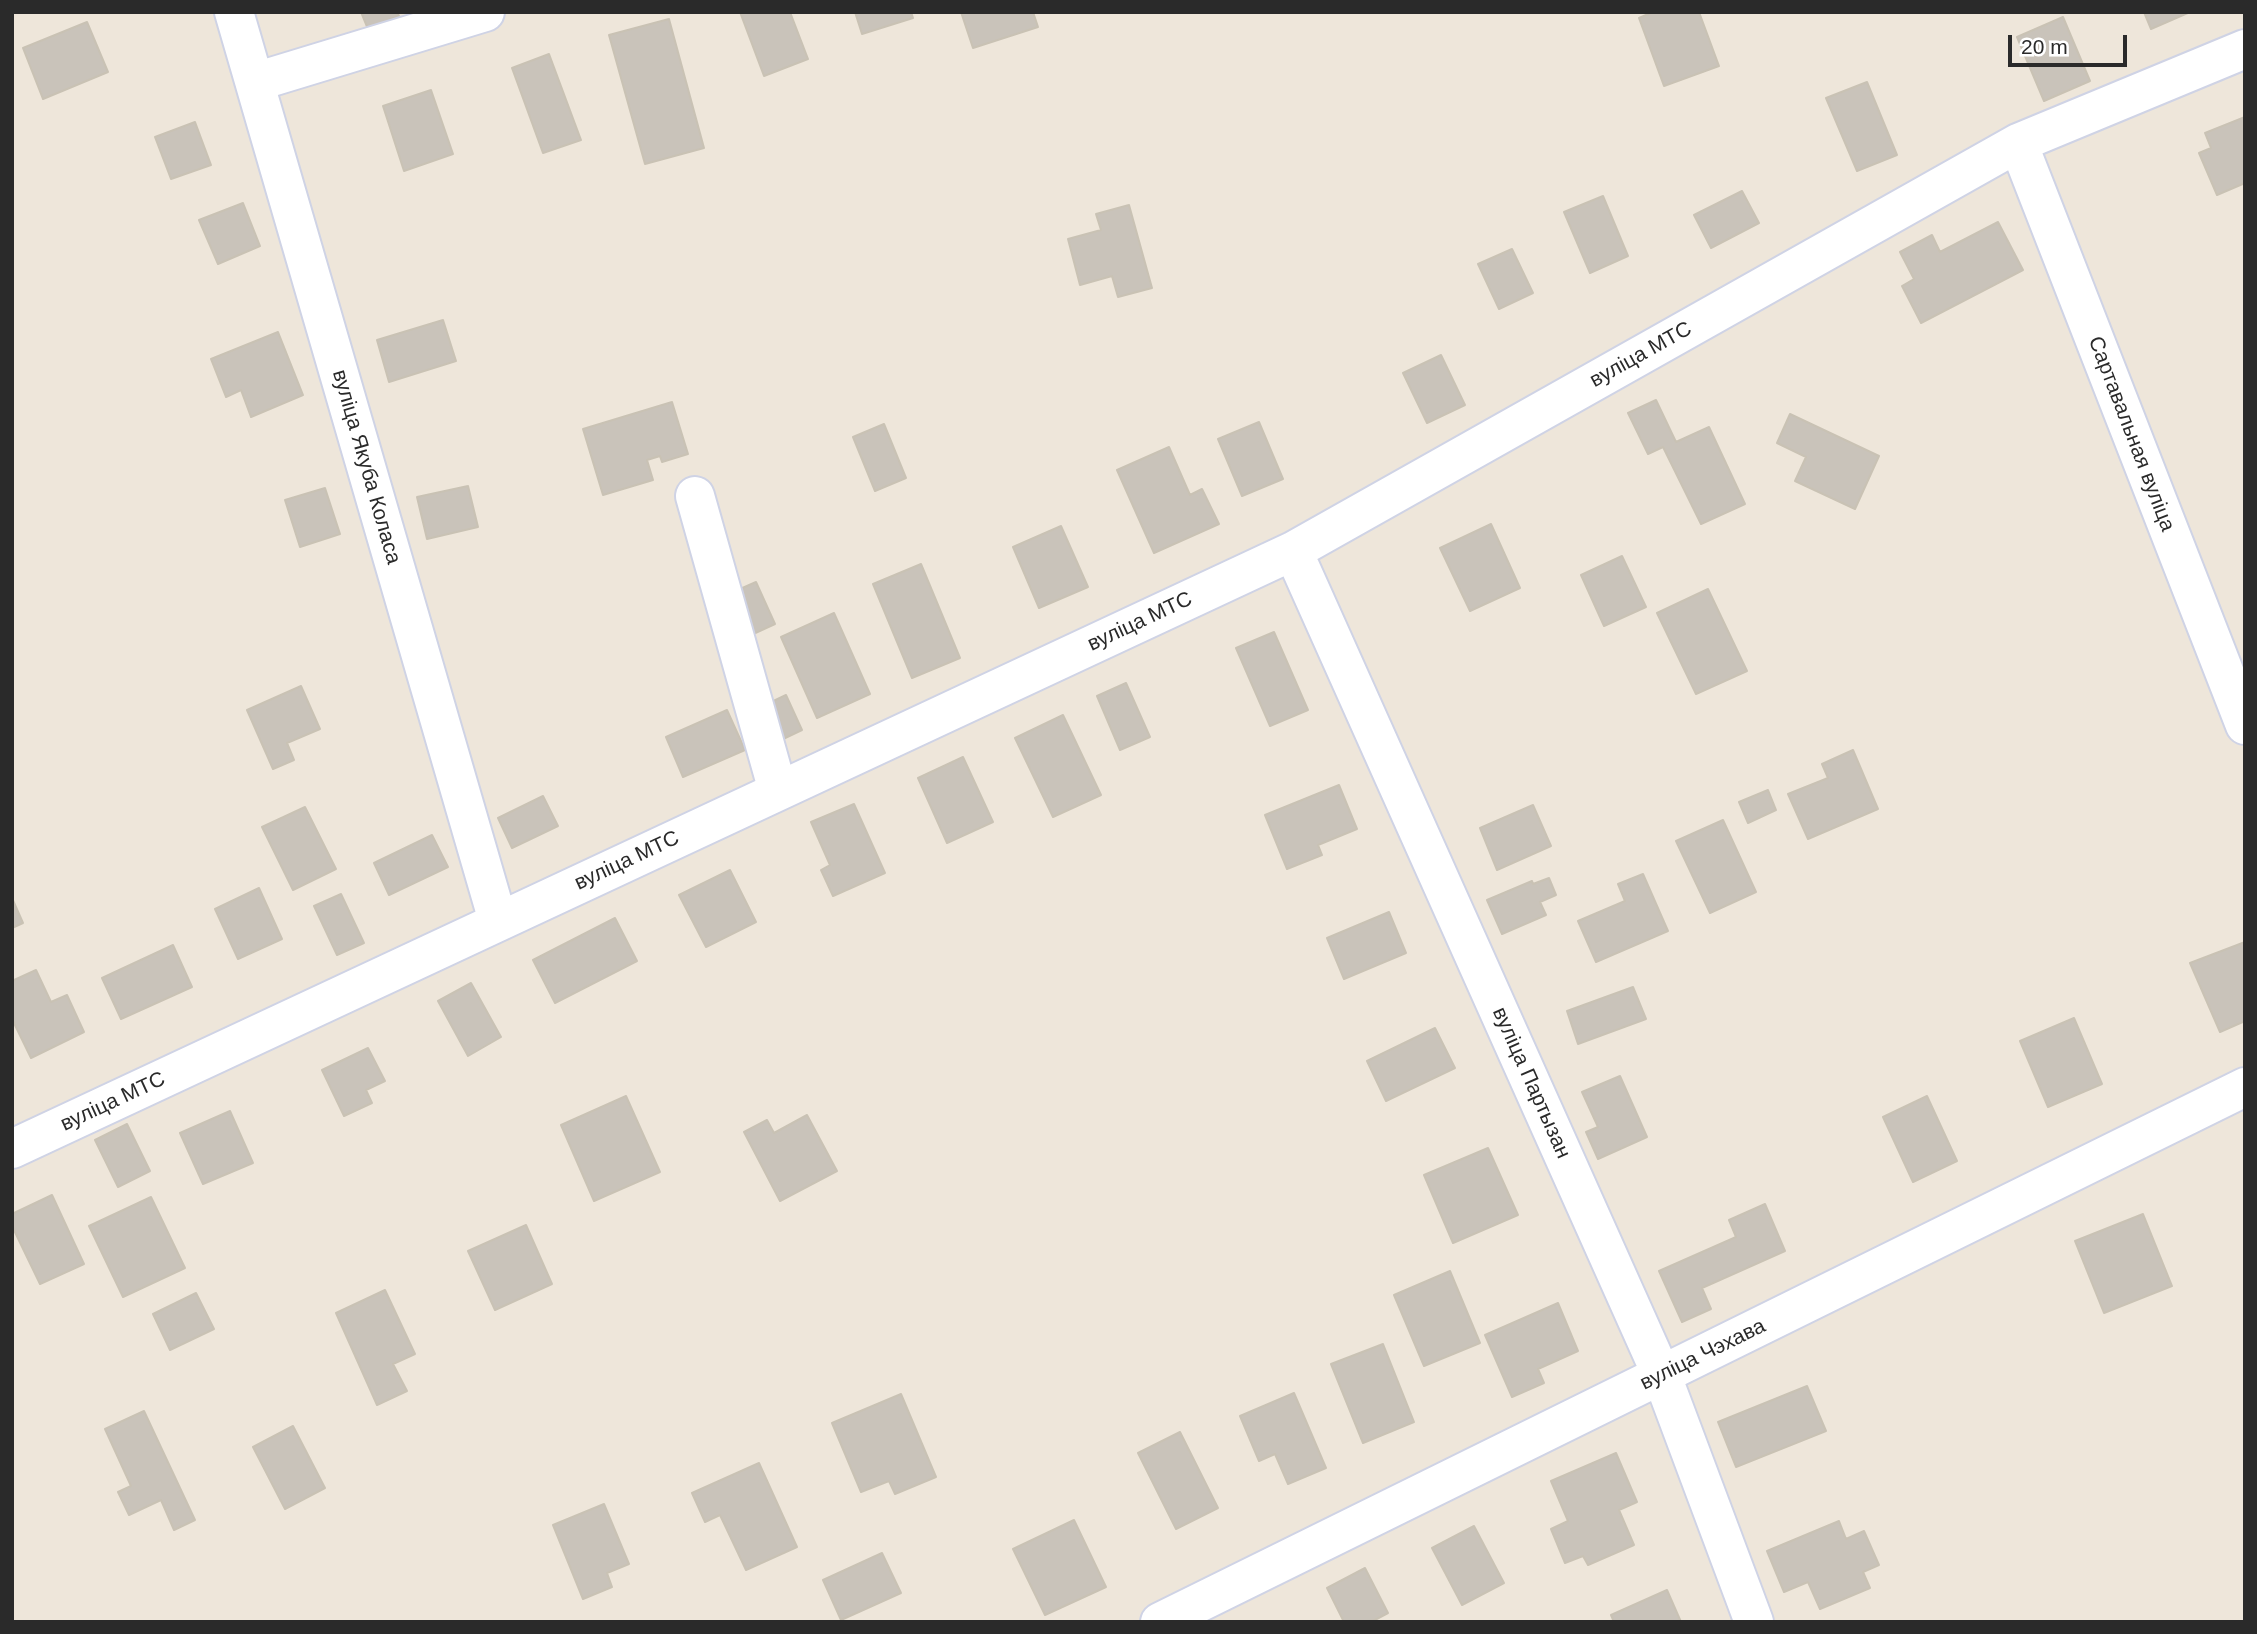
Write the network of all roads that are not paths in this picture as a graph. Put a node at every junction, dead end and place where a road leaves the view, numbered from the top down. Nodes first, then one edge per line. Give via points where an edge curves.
1 (233, 12) edge
2 (485, 12) edge
3 (2245, 49) edge
4 (255, 82) junction
5 (2018, 143) junction
6 (695, 496) dead end
7 (1293, 551) junction
8 (2245, 725) edge
9 (778, 791) junction
10 (498, 921) junction
11 (2245, 1087) edge
12 (12, 1149) edge
13 (1662, 1376) junction
14 (1160, 1622) edge
15 (1754, 1622) edge

1 - 4 street, вуліца Якуба Коласа
2 - 4 street
3 - 5 street, вуліца МТС
4 - 10 street, вуліца Якуба Коласа
5 - 7 street, вуліца МТС
5 - 8 street, Сартавальная вуліца
6 - 9 street
7 - 9 street, вуліца МТС
7 - 13 street, вуліца Партызан
9 - 10 street, вуліца МТС
10 - 12 street, вуліца МТС
11 - 13 street, вуліца Чэхава
13 - 14 street, вуліца Чэхава
13 - 15 street, вуліца Партызан

